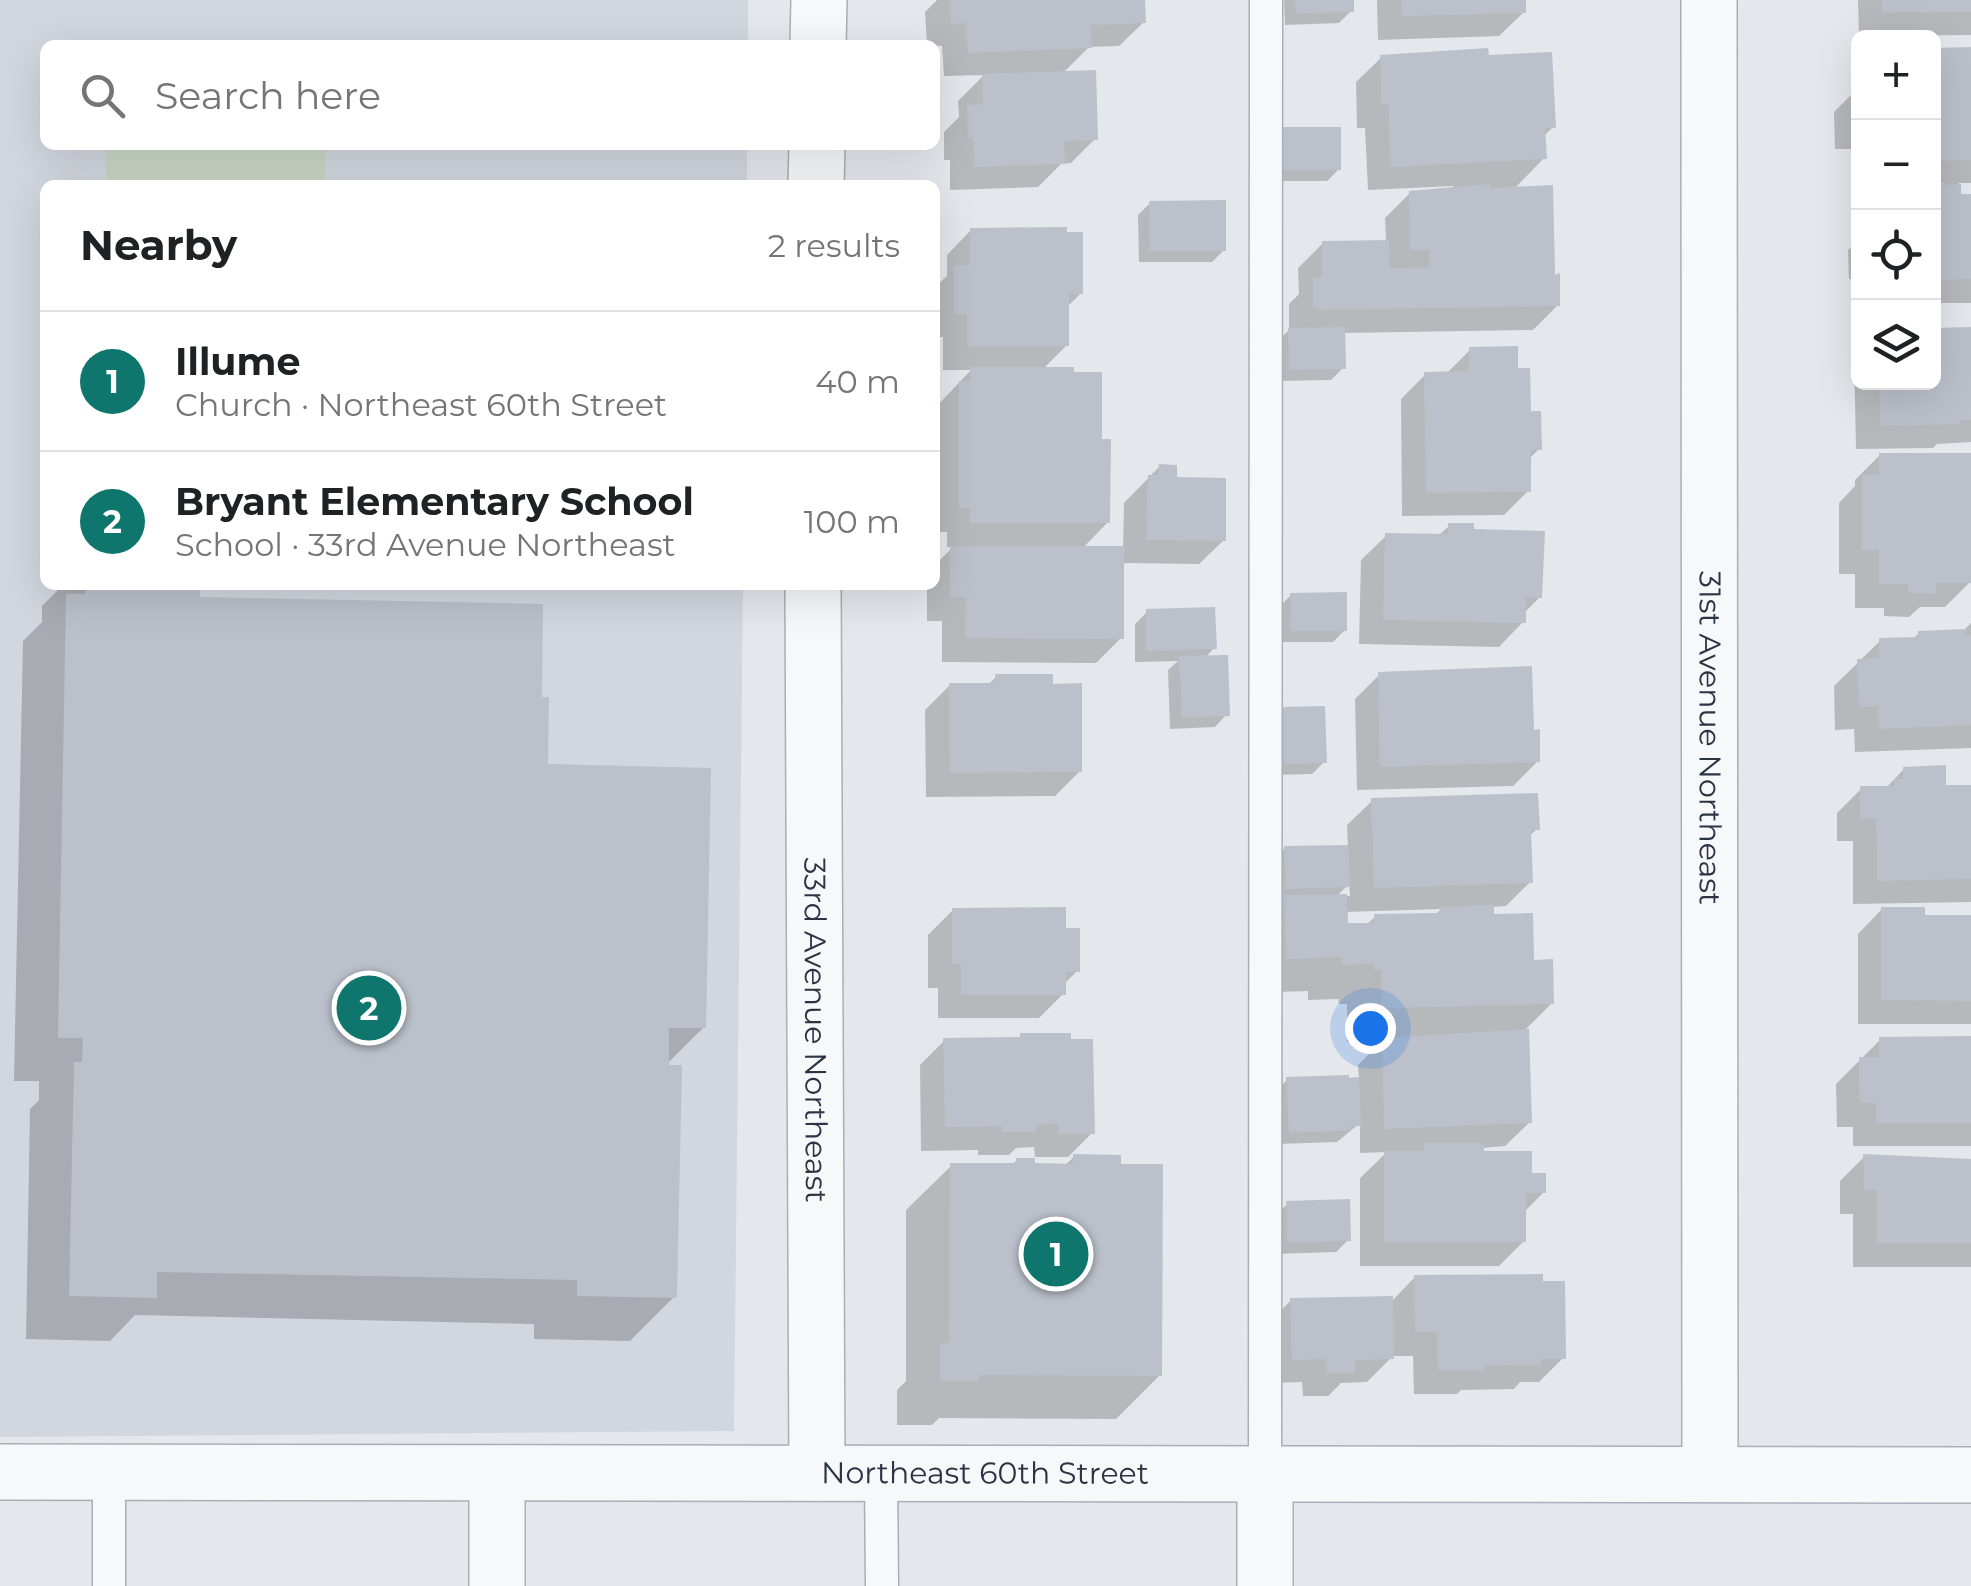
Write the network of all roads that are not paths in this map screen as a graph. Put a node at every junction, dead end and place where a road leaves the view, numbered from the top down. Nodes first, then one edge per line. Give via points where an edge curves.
1 (819, 0) edge
2 (1266, 0) edge
3 (1709, 0) edge
4 (818, 40) edge
5 (817, 150) edge
6 (816, 180) edge
7 (813, 590) edge
8 (0, 1472) edge
9 (109, 1472) junction
10 (817, 1472) junction
11 (882, 1472) junction
12 (497, 1474) junction
13 (1710, 1474) junction
14 (1971, 1475) edge
15 (1265, 1476) junction
16 (109, 1586) edge
17 (497, 1586) edge
18 (882, 1586) edge
19 (1266, 1586) edge

1 - 4 street
2 - 15 lane
3 - 13 street, 31st Avenue Northeast
5 - 6 street
7 - 10 street, 33rd Avenue Northeast
8 - 9 street, Northeast 60th Street
9 - 12 street, Northeast 60th Street
9 - 16 lane
10 - 11 street, Northeast 60th Street
10 - 12 street, Northeast 60th Street
11 - 15 street, Northeast 60th Street
11 - 18 lane
12 - 17 street
13 - 14 street, Northeast 60th Street
13 - 15 street, Northeast 60th Street
15 - 19 street

